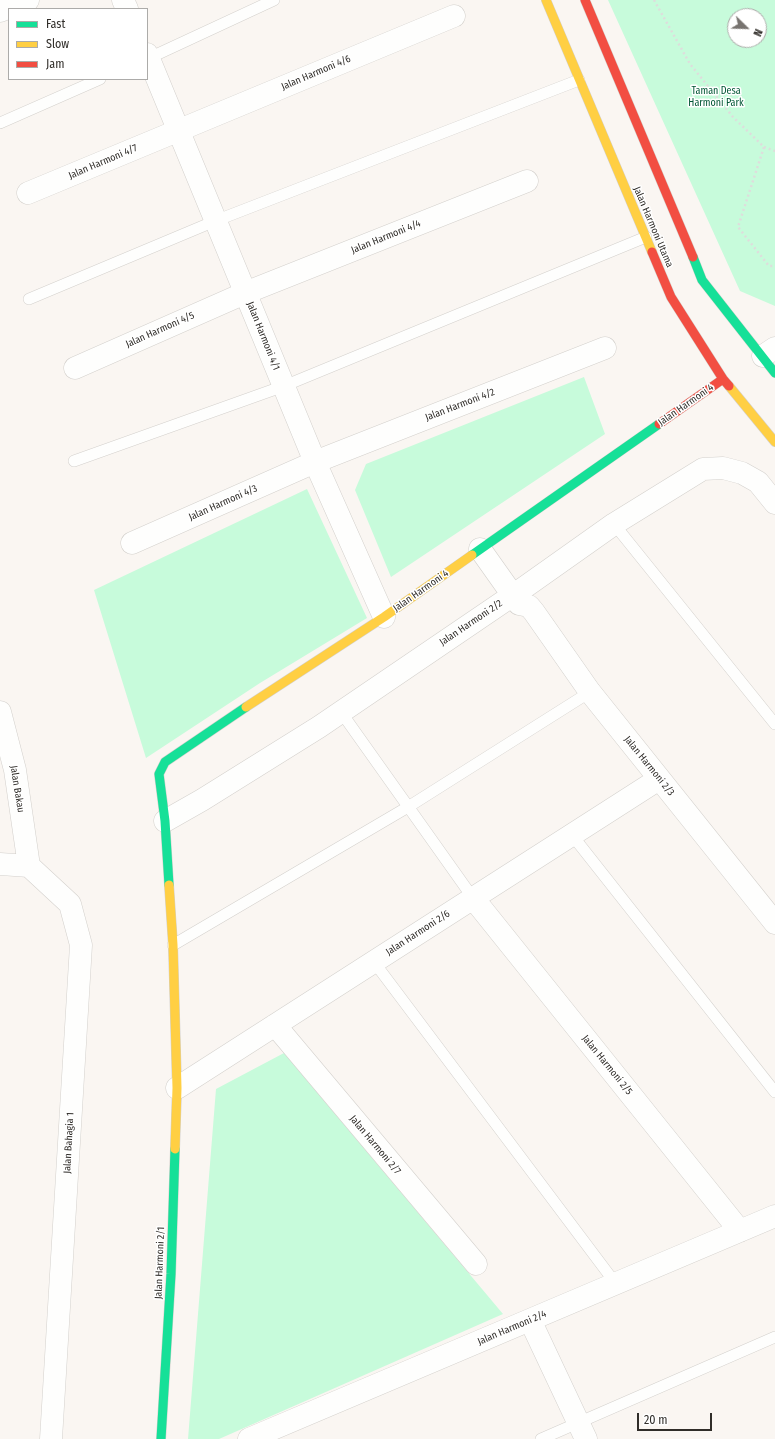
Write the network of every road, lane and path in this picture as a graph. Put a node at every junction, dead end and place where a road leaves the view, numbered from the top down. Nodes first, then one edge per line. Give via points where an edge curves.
1 (28, 0) edge
2 (274, 0) edge
3 (546, 0) edge
4 (585, 0) edge
5 (654, 0) edge
6 (0, 11) edge
7 (454, 16) dead end
8 (148, 57) edge
9 (98, 80) edge
10 (579, 80) junction
11 (0, 123) edge
12 (178, 130) junction
13 (764, 147) junction
14 (775, 151) edge
15 (527, 181) dead end
16 (28, 193) dead end
17 (215, 221) junction
18 (646, 236) junction
19 (775, 266) edge
20 (245, 292) junction
21 (29, 299) dead end
22 (605, 348) dead end
23 (771, 359) edge
24 (75, 368) dead end
25 (723, 379) junction
26 (284, 386) junction
27 (775, 442) edge
28 (74, 461) dead end
29 (315, 462) junction
30 (775, 503) edge
31 (614, 524) junction
32 (132, 544) dead end
33 (486, 545) junction
34 (522, 596) junction
35 (384, 617) junction
36 (590, 692) junction
37 (0, 712) edge
38 (341, 712) junction
39 (775, 724) edge
40 (659, 779) junction
41 (408, 807) junction
42 (165, 821) junction
43 (572, 835) junction
44 (0, 864) edge
45 (29, 866) junction
46 (473, 898) junction
47 (775, 923) edge
48 (173, 945) junction
49 (374, 962) junction
50 (275, 1025) junction
51 (177, 1088) junction
52 (775, 1092) edge
53 (775, 1216) edge
54 (740, 1231) junction
55 (476, 1264) dead end
56 (616, 1284) junction
57 (530, 1320) junction
58 (775, 1337) edge
59 (582, 1431) edge
60 (51, 1439) edge
61 (161, 1439) edge
62 (249, 1439) edge
63 (541, 1439) edge

1 - 6 street
2 - 8 lane
3 - 10 street, Jalan Harmoni Utama
4 - 23 street via 702,280
5 - 13 path via 690,64 733,117
7 - 12 street, Jalan Harmoni 4/6
8 - 12 street, Jalan Harmoni 4/1
9 - 11 lane
10 - 17 lane
10 - 18 street, Jalan Harmoni Utama
12 - 16 street, Jalan Harmoni 4/7
12 - 17 street, Jalan Harmoni 4/1
13 - 14 path
13 - 19 path via 738,227 769,266
15 - 20 street, Jalan Harmoni 4/4
17 - 20 street, Jalan Harmoni 4/1
17 - 21 lane
18 - 25 street, Jalan Harmoni Utama via 671,297
18 - 26 lane
20 - 24 street, Jalan Harmoni 4/5
20 - 26 street, Jalan Harmoni 4/1
22 - 29 street, Jalan Harmoni 4/2
25 - 27 street, Jalan Harmoni Utama
25 - 33 street, Jalan Harmoni 4
26 - 28 lane
26 - 29 street, Jalan Harmoni 4/1
29 - 32 street, Jalan Harmoni 4/3
29 - 35 street, Jalan Harmoni 4/1
30 - 31 street, Jalan Harmoni 2/2 via 758,482 742,473 723,468 703,469
31 - 34 street, Jalan Harmoni 2/2
31 - 39 lane
33 - 34 street, Jalan Harmoni 2/3
33 - 35 street, Jalan Harmoni 4
34 - 36 street, Jalan Harmoni 2/3
34 - 38 street, Jalan Harmoni 2/2
35 - 42 street, Jalan Harmoni 4 via 165,762 158,774
36 - 40 street, Jalan Harmoni 2/3
36 - 41 lane
37 - 45 street, Jalan Bakau via 15,770
38 - 41 lane
38 - 42 street, Jalan Harmoni 2/2
40 - 43 street, Jalan Harmoni 2/6
40 - 47 street, Jalan Harmoni 2/3
41 - 46 lane
41 - 48 lane
42 - 48 street, Jalan Harmoni 4
43 - 46 street, Jalan Harmoni 2/6
43 - 52 lane
44 - 45 street
45 - 60 street, Jalan Bahagia 1 via 70,904 81,946
46 - 49 street, Jalan Harmoni 2/6
46 - 54 street, Jalan Harmoni 2/5
48 - 51 street, Jalan Harmoni 2/1
49 - 50 street, Jalan Harmoni 2/6
49 - 56 lane
50 - 51 street, Jalan Harmoni 2/6
50 - 55 street, Jalan Harmoni 2/7
51 - 61 street, Jalan Harmoni 2/1 via 171,1274
53 - 54 street, Jalan Harmoni 2/4
54 - 56 street, Jalan Harmoni 2/4
56 - 57 street, Jalan Harmoni 2/4
57 - 59 street
57 - 62 street, Jalan Harmoni 2/4
58 - 59 lane
59 - 63 lane

